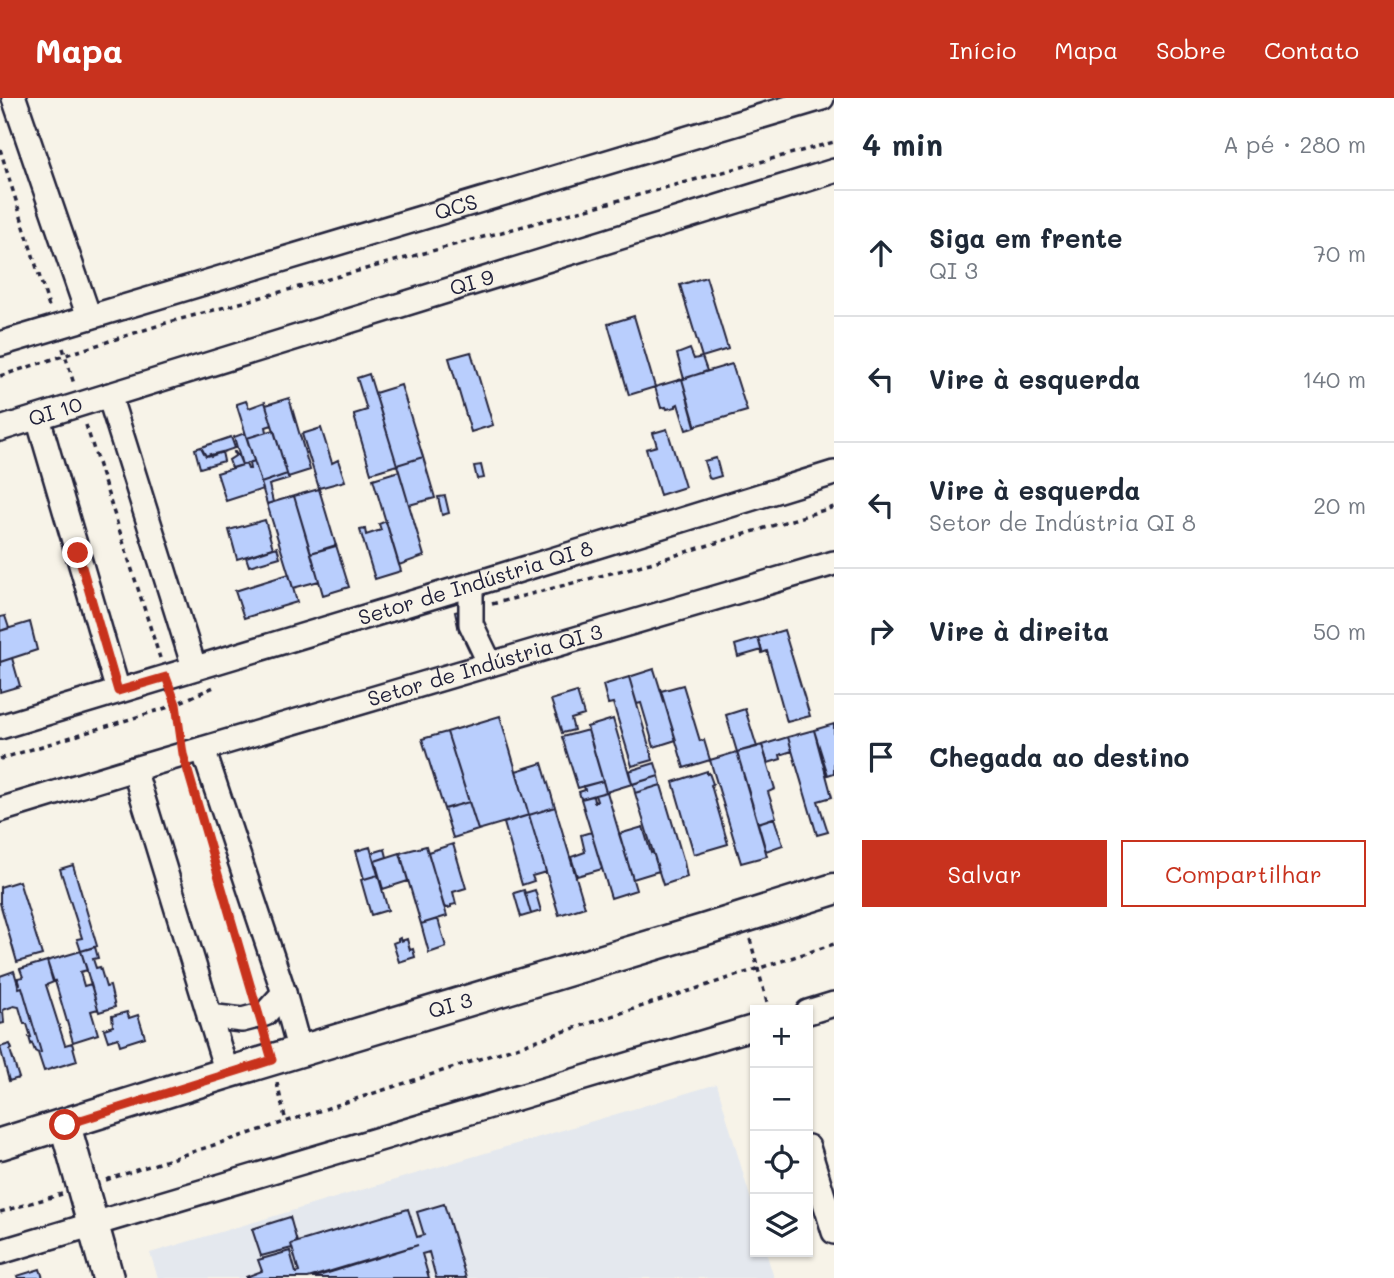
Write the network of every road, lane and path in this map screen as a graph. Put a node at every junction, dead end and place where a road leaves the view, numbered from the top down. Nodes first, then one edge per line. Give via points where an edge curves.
1 (13, 98) edge
2 (822, 98) edge
3 (834, 142) edge
4 (0, 149) edge
5 (834, 171) edge
6 (89, 317) junction
7 (55, 327) junction
8 (1, 340) edge
9 (65, 355) junction
10 (0, 376) edge
11 (109, 395) junction
12 (80, 405) junction
13 (38, 418) junction
14 (0, 429) edge
15 (834, 473) edge
16 (834, 507) edge
17 (834, 563) edge
18 (471, 585) junction
19 (471, 610) junction
20 (490, 664) junction
21 (194, 667) junction
22 (166, 677) junction
23 (222, 683) dead end
24 (118, 691) junction
25 (176, 704) junction
26 (0, 727) edge
27 (193, 752) junction
28 (0, 759) edge
29 (134, 769) junction
30 (198, 807) dead end
31 (0, 810) edge
32 (834, 889) edge
33 (744, 917) junction
34 (834, 944) edge
35 (757, 968) junction
36 (284, 993) junction
37 (834, 1004) edge
38 (768, 1005) edge
39 (813, 1010) edge
40 (259, 1015) junction
41 (209, 1016) junction
42 (750, 1028) edge
43 (286, 1056) junction
44 (227, 1073) junction
45 (286, 1122) junction
46 (65, 1125) junction
47 (0, 1144) edge
48 (813, 1163) edge
49 (82, 1188) junction
50 (0, 1212) edge
51 (93, 1225) junction
52 (834, 1232) edge
53 (0, 1252) edge
54 (108, 1278) edge

1 - 6 street
2 - 6 street, QCS
3 - 9 path via 166,323
4 - 7 path
5 - 11 street, QI 9
6 - 7 street, QCS
7 - 8 street, QCS
7 - 9 path
9 - 10 path
9 - 12 path
11 - 12 street, QI 10
11 - 21 street
12 - 13 street, QI 10
12 - 22 path
13 - 14 street, QI 10
13 - 24 street
15 - 18 street, Setor de Indústria QI 8
16 - 19 path via 650,563
17 - 20 street, Setor de Indústria QI 3
18 - 19 street
18 - 21 street, Setor de Indústria QI 8
19 - 20 street via 471,624
20 - 27 street, Setor de Indústria QI 3
21 - 22 street, Setor de Indústria QI 8
22 - 24 street, Setor de Indústria QI 8
22 - 25 path
23 - 25 path
24 - 26 street, Setor de Indústria QI 8
25 - 27 path
25 - 28 path
27 - 29 street, Setor de Indústria QI 3
27 - 36 street
29 - 31 street, Setor de Indústria QI 3
29 - 41 street
30 - 40 path
32 - 33 street, QI 3
33 - 35 path
33 - 43 street, QI 3
34 - 35 path
35 - 38 path
35 - 45 path
36 - 40 street
36 - 43 street
37 - 39 street
40 - 41 street via 242,1020
41 - 44 street
42 - 51 street
43 - 44 street, QI 3
43 - 45 path
44 - 46 street, QI 3
45 - 49 path
46 - 47 street, QI 3
46 - 49 street
48 - 52 street
49 - 50 path
49 - 51 street
51 - 53 street
51 - 54 street

